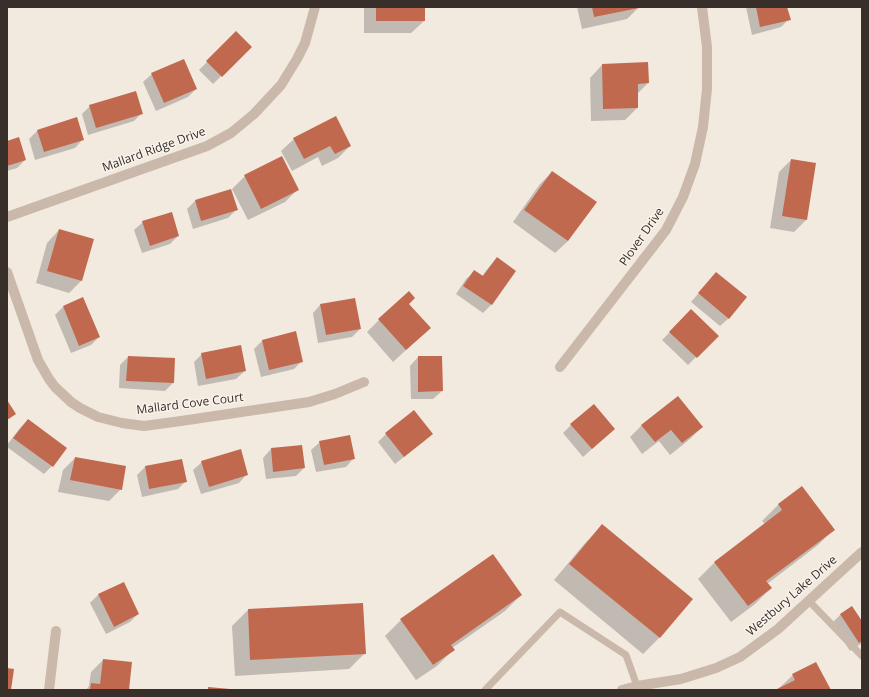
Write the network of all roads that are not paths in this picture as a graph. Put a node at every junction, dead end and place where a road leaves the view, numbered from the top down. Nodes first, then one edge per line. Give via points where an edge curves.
1 (316, 7) edge
2 (702, 7) edge
3 (7, 217) edge
4 (7, 272) edge
5 (560, 367) dead end
6 (364, 382) dead end
7 (862, 552) edge
8 (809, 601) junction
9 (56, 631) dead end
10 (862, 656) edge
11 (637, 686) junction
12 (49, 690) edge
13 (485, 690) edge
14 (625, 690) edge

1 - 3 street, Mallard Ridge Drive via 305,43 280,85 254,114 231,133 207,146
2 - 5 street, Plover Drive via 707,47 707,89 695,164 684,197 666,230
4 - 6 street, Mallard Cove Court via 38,360 49,379 71,402 98,417 122,424 144,426 309,402
7 - 8 street, Westbury Lake Drive
8 - 10 lane
8 - 11 street, Westbury Lake Drive via 778,629 740,657 681,679
9 - 12 street
11 - 13 lane via 626,655 560,612
11 - 14 street, Westbury Lake Drive

